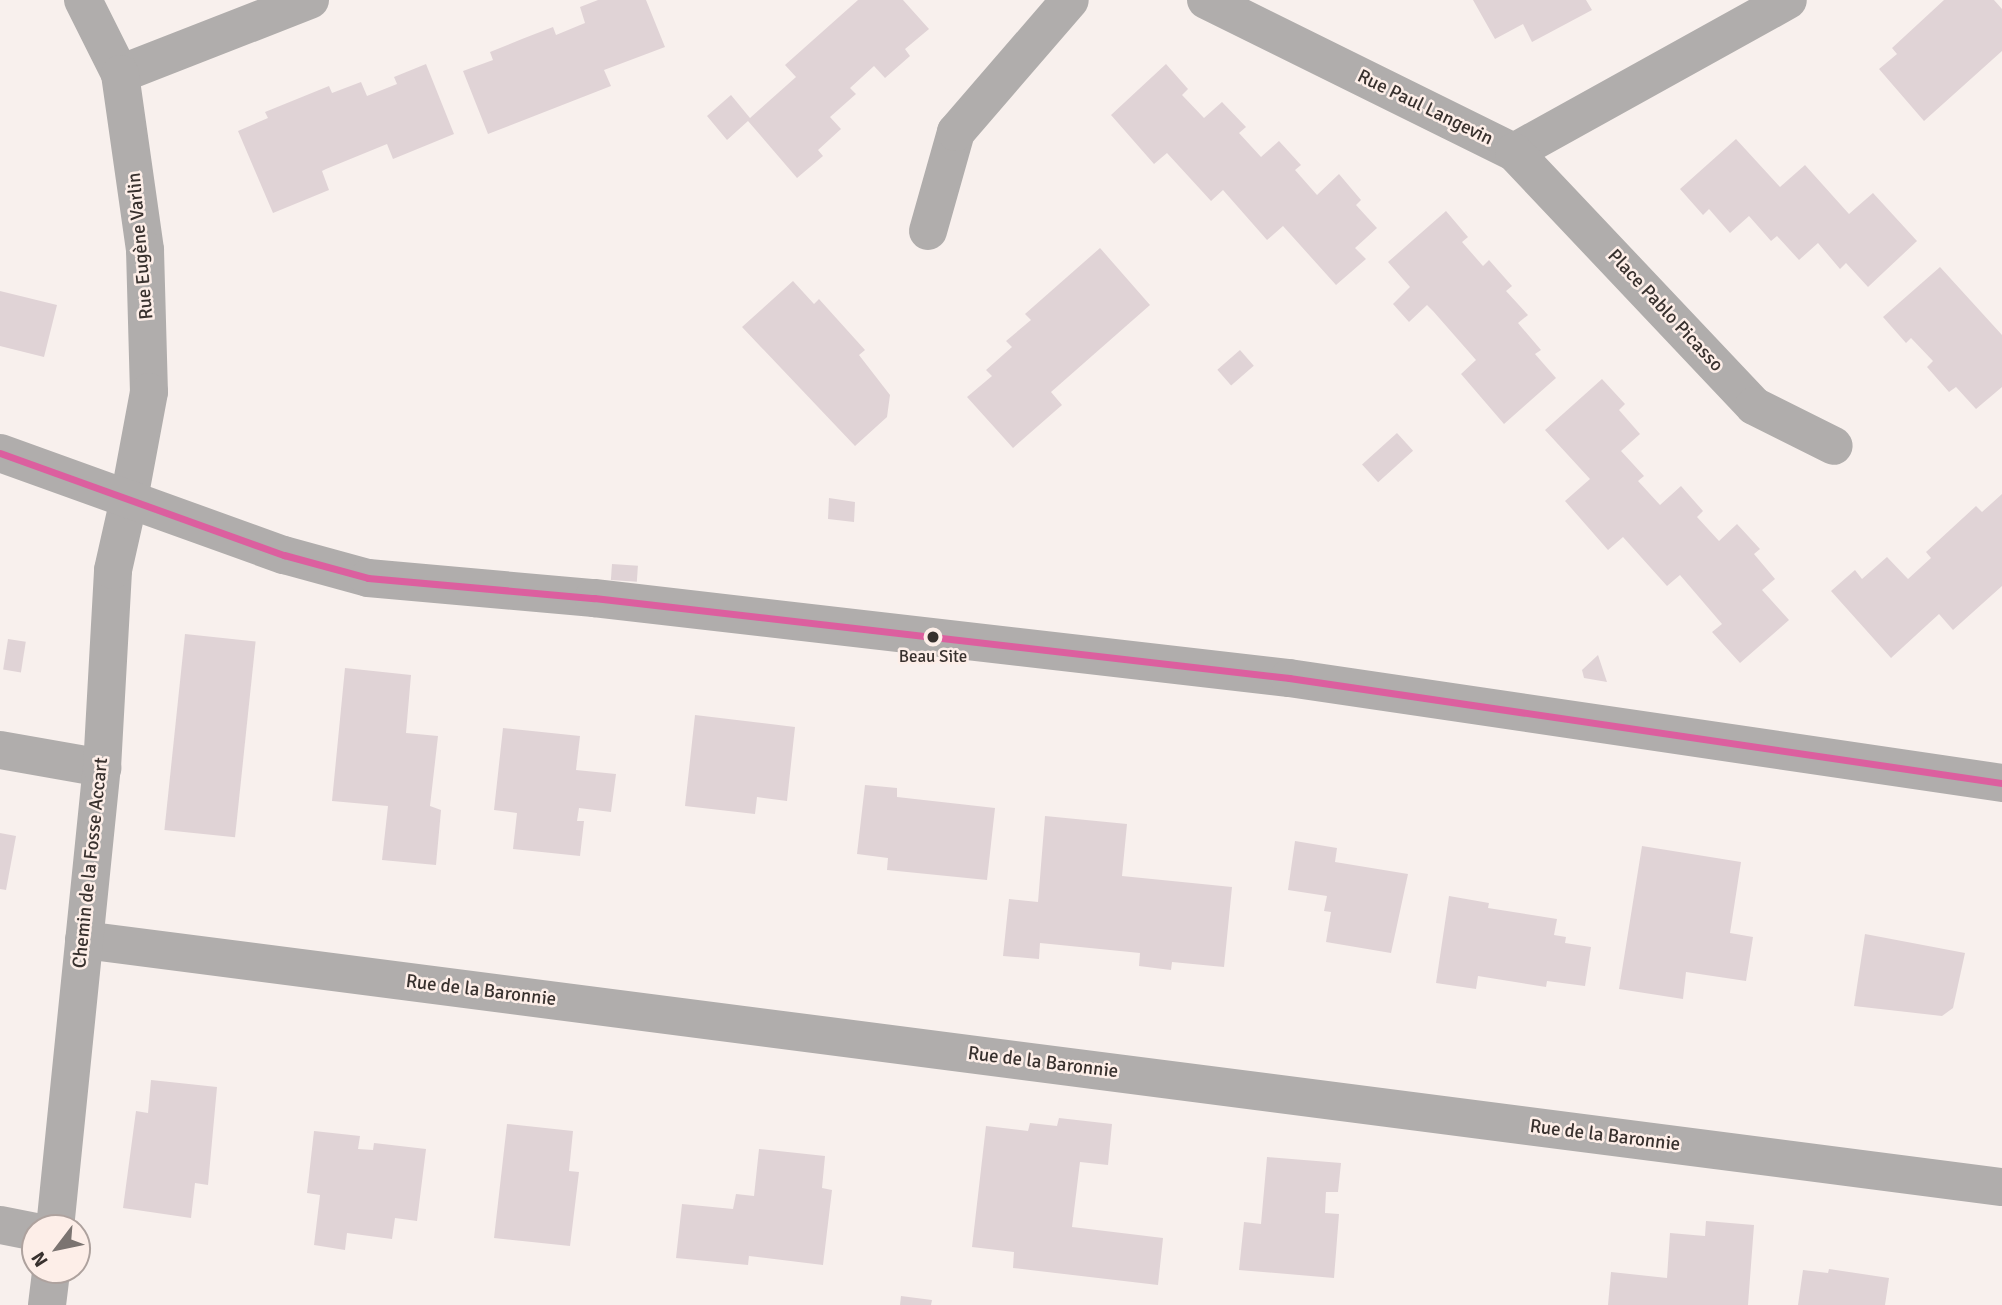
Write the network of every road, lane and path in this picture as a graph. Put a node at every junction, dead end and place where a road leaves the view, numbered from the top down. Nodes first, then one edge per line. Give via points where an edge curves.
1 (83, 0) edge
2 (310, 0) edge
3 (1070, 0) edge
4 (1206, 0) edge
5 (1788, 0) edge
6 (120, 74) junction
7 (1514, 152) junction
8 (929, 231) dead end
9 (1834, 446) dead end
10 (0, 453) edge
11 (129, 499) junction
12 (0, 750) edge
13 (102, 768) junction
14 (2002, 783) edge
15 (84, 940) junction
16 (2002, 1187) edge
17 (56, 1214) edge
18 (0, 1226) edge
19 (21, 1230) edge
20 (49, 1284) edge
21 (47, 1305) edge

1 - 6 street, Rue Eugène Varlin
2 - 6 street
3 - 8 street via 956,132
4 - 7 street, Rue Paul Langevin
5 - 7 street, Rue Paul Langevin
6 - 11 street, Rue Eugène Varlin via 145,250 149,391
7 - 9 street, Place Pablo Picasso via 1754,406
10 - 11 street
11 - 13 street, Chemin de la Fosse Accart via 113,570
11 - 14 street via 284,555 368,578 633,602 1289,678
12 - 13 street
13 - 15 street, Chemin de la Fosse Accart
15 - 16 street, Rue de la Baronnie
15 - 17 street, Chemin de la Fosse Accart
18 - 19 street
20 - 21 street

